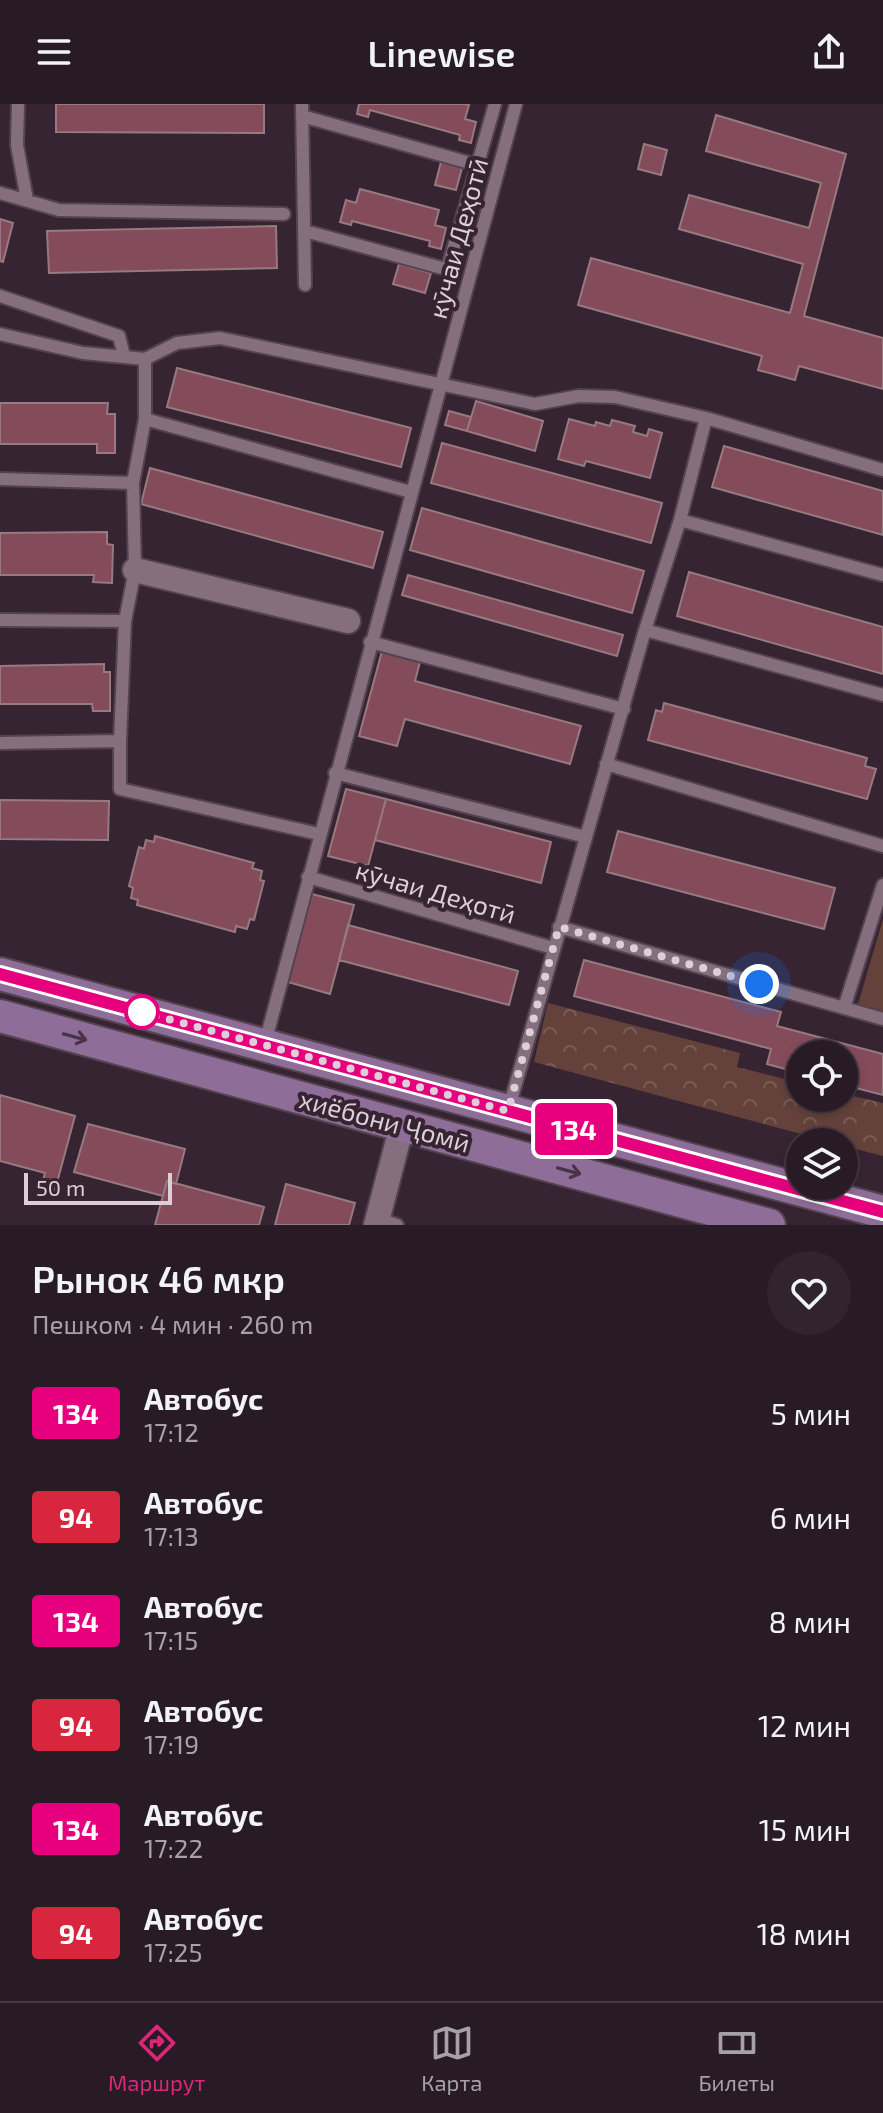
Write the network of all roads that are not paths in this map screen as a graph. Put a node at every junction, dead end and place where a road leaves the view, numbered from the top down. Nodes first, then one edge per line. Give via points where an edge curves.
1 (18, 104) edge
2 (495, 104) edge
3 (516, 104) edge
4 (302, 110) edge
5 (477, 165) junction
6 (0, 193) edge
7 (27, 200) junction
8 (284, 214) dead end
9 (305, 231) junction
10 (305, 285) dead end
11 (0, 296) edge
12 (0, 334) edge
13 (124, 356) junction
14 (145, 359) junction
15 (441, 383) junction
16 (706, 418) junction
17 (145, 419) junction
18 (883, 470) edge
19 (0, 479) edge
20 (133, 483) junction
21 (411, 492) junction
22 (680, 520) junction
23 (135, 570) junction
24 (883, 575) edge
25 (0, 620) edge
26 (125, 621) junction
27 (348, 621) dead end
28 (645, 630) junction
29 (370, 642) junction
30 (883, 695) edge
31 (624, 709) junction
32 (120, 741) junction
33 (0, 743) edge
34 (606, 764) junction
35 (335, 773) junction
36 (319, 834) junction
37 (586, 837) junction
38 (883, 846) edge
39 (308, 877) junction
40 (883, 885) edge
41 (559, 927) junction
42 (553, 948) junction
43 (0, 974) edge
44 (39, 984) junction
45 (844, 1008) junction
46 (883, 1019) edge
47 (14, 1020) edge
48 (264, 1046) junction
49 (508, 1111) junction
50 (402, 1125) junction
51 (883, 1212) edge
52 (383, 1223) edge
53 (769, 1225) edge

1 - 7 lane via 17,145
2 - 5 lane
3 - 15 lane, кӯчаи Деҳотӣ
4 - 5 lane
4 - 9 lane
5 - 9 lane via 452,260 444,268
6 - 7 lane
7 - 8 lane via 59,210
9 - 10 lane
11 - 13 lane via 119,336
12 - 13 lane via 83,353
13 - 14 lane
14 - 15 lane via 177,343 220,338
14 - 17 lane
15 - 16 lane via 535,404 579,396 615,397
15 - 21 lane, кӯчаи Деҳотӣ
16 - 18 lane
16 - 22 lane
17 - 20 lane
17 - 21 lane
19 - 20 lane
20 - 23 lane
21 - 29 lane, кӯчаи Деҳотӣ
22 - 24 lane
22 - 28 lane
23 - 26 lane
23 - 27 street
25 - 26 lane
26 - 32 lane
28 - 30 lane
28 - 31 lane
29 - 31 lane
29 - 35 lane, кӯчаи Деҳотӣ
31 - 34 lane
32 - 33 lane
32 - 36 lane via 120,789
34 - 37 lane
34 - 38 lane
35 - 36 lane, кӯчаи Деҳотӣ
35 - 37 lane
36 - 39 lane, кӯчаи Деҳотӣ
37 - 41 lane
39 - 42 lane, кӯчаи Деҳотӣ
39 - 48 lane, кӯчаи Деҳотӣ
40 - 45 lane
41 - 42 lane
41 - 45 lane
42 - 49 lane
43 - 44 main road, хиёбони Ҷомӣ
44 - 47 main road
44 - 48 main road, хиёбони Ҷомӣ
45 - 46 lane
47 -> 50 main road, хиёбони Ҷомӣ
48 - 49 main road, хиёбони Ҷомӣ
49 - 51 main road, хиёбони Ҷомӣ
50 - 52 street
50 -> 53 main road, хиёбони Ҷомӣ

